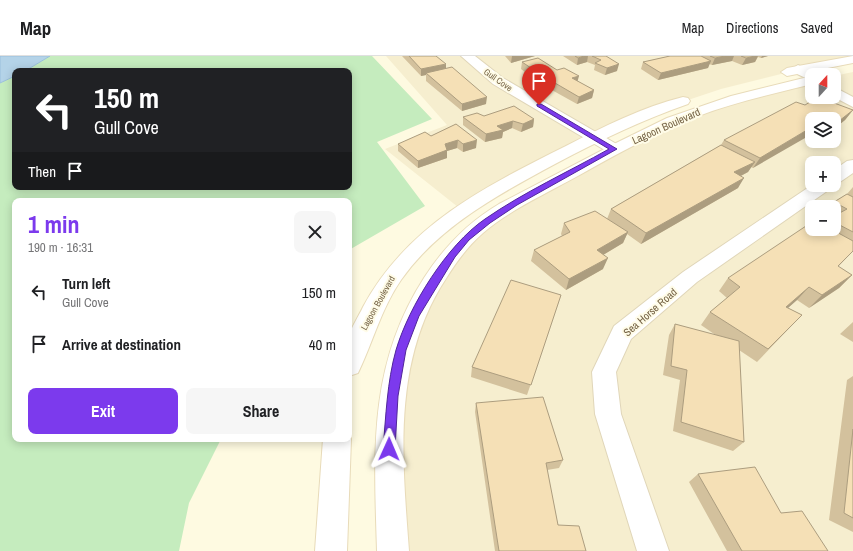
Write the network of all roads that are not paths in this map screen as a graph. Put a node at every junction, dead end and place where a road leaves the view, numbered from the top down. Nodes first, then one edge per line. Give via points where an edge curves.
1 (467, 56) edge
2 (853, 59) edge
3 (827, 68) edge
4 (853, 72) edge
5 (805, 75) edge
6 (841, 75) edge
7 (805, 76) edge
8 (841, 95) edge
9 (853, 103) edge
10 (594, 138) junction
11 (614, 149) junction
12 (853, 165) edge
13 (841, 173) edge
14 (814, 192) edge
15 (352, 358) edge
16 (337, 442) edge
17 (331, 551) edge
18 (393, 551) edge
19 (653, 551) edge

1 - 10 street, Gull Cove via 498,81
2 - 3 street, Lagoon Boulevard
4 - 6 street
5 - 10 street, Lagoon Boulevard via 721,89
7 - 11 street, Lagoon Boulevard via 692,113
8 - 9 street
10 - 11 street, Gull Cove
10 - 15 street, Lagoon Boulevard via 486,195 434,233 404,261 387,284 365,324
11 - 18 street, Lagoon Boulevard via 487,221 466,238 432,283 401,350 393,396 389,435
12 - 13 street
14 - 19 street, Sea Horse Road via 690,277 622,333 604,372 608,414
16 - 17 street

